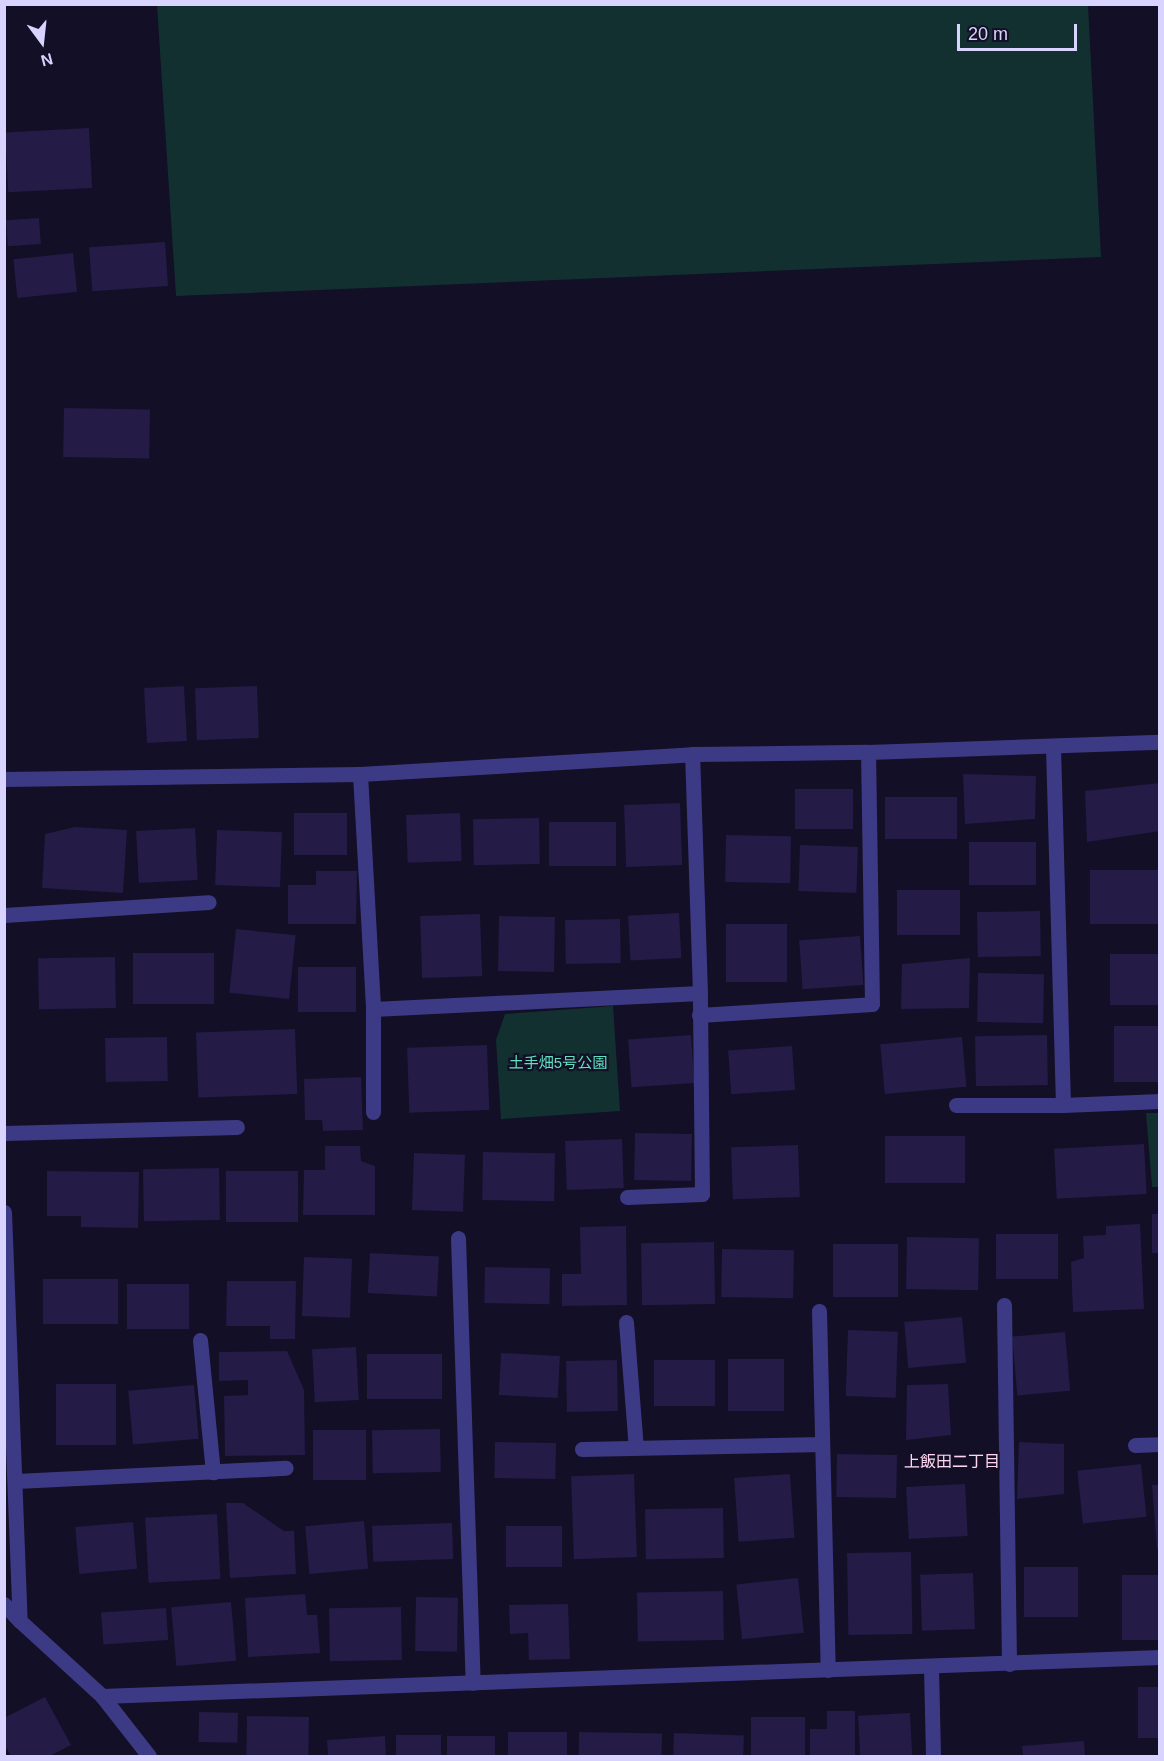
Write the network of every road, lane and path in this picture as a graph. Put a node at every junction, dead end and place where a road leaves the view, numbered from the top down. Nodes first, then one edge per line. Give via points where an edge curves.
1 (1160, 742) edge
2 (1053, 747) junction
3 (868, 752) junction
4 (692, 754) junction
5 (360, 774) junction
6 (4, 778) edge
7 (208, 902) dead end
8 (4, 915) edge
9 (700, 993) junction
10 (373, 1009) junction
11 (699, 1015) junction
12 (1160, 1101) edge
13 (956, 1105) dead end
14 (1063, 1105) junction
15 (373, 1112) dead end
16 (237, 1127) dead end
17 (4, 1133) edge
18 (627, 1197) dead end
19 (4, 1212) edge
20 (458, 1238) dead end
21 (1004, 1305) dead end
22 (819, 1311) dead end
23 (626, 1322) dead end
24 (200, 1340) dead end
25 (822, 1444) junction
26 (1160, 1444) edge
27 (1135, 1445) dead end
28 (636, 1448) junction
29 (582, 1449) dead end
30 (286, 1468) dead end
31 (213, 1472) junction
32 (16, 1481) junction
33 (4, 1604) edge
34 (20, 1621) junction
35 (1160, 1657) edge
36 (1009, 1664) junction
37 (931, 1667) junction
38 (828, 1670) junction
39 (473, 1683) junction
40 (102, 1696) junction
41 (149, 1756) edge
42 (933, 1756) edge

1 - 2 street
2 - 3 street
2 - 14 street
3 - 4 street
3 - 11 street via 872,1004
4 - 5 street
4 - 9 street
5 - 6 street
5 - 10 street
7 - 8 street
9 - 10 street
9 - 11 street
10 - 15 street
11 - 18 street via 702,1194
12 - 14 street
13 - 14 street
16 - 17 street
19 - 32 street
20 - 39 street
21 - 36 street
22 - 25 street
23 - 28 street
24 - 31 street
25 - 28 street
25 - 38 street
26 - 27 street
28 - 29 street
30 - 31 street
31 - 32 street
32 - 34 street
33 - 34 street
34 - 40 street
35 - 36 street
36 - 37 street
37 - 38 street
37 - 42 street
38 - 39 street
39 - 40 street
40 - 41 street

